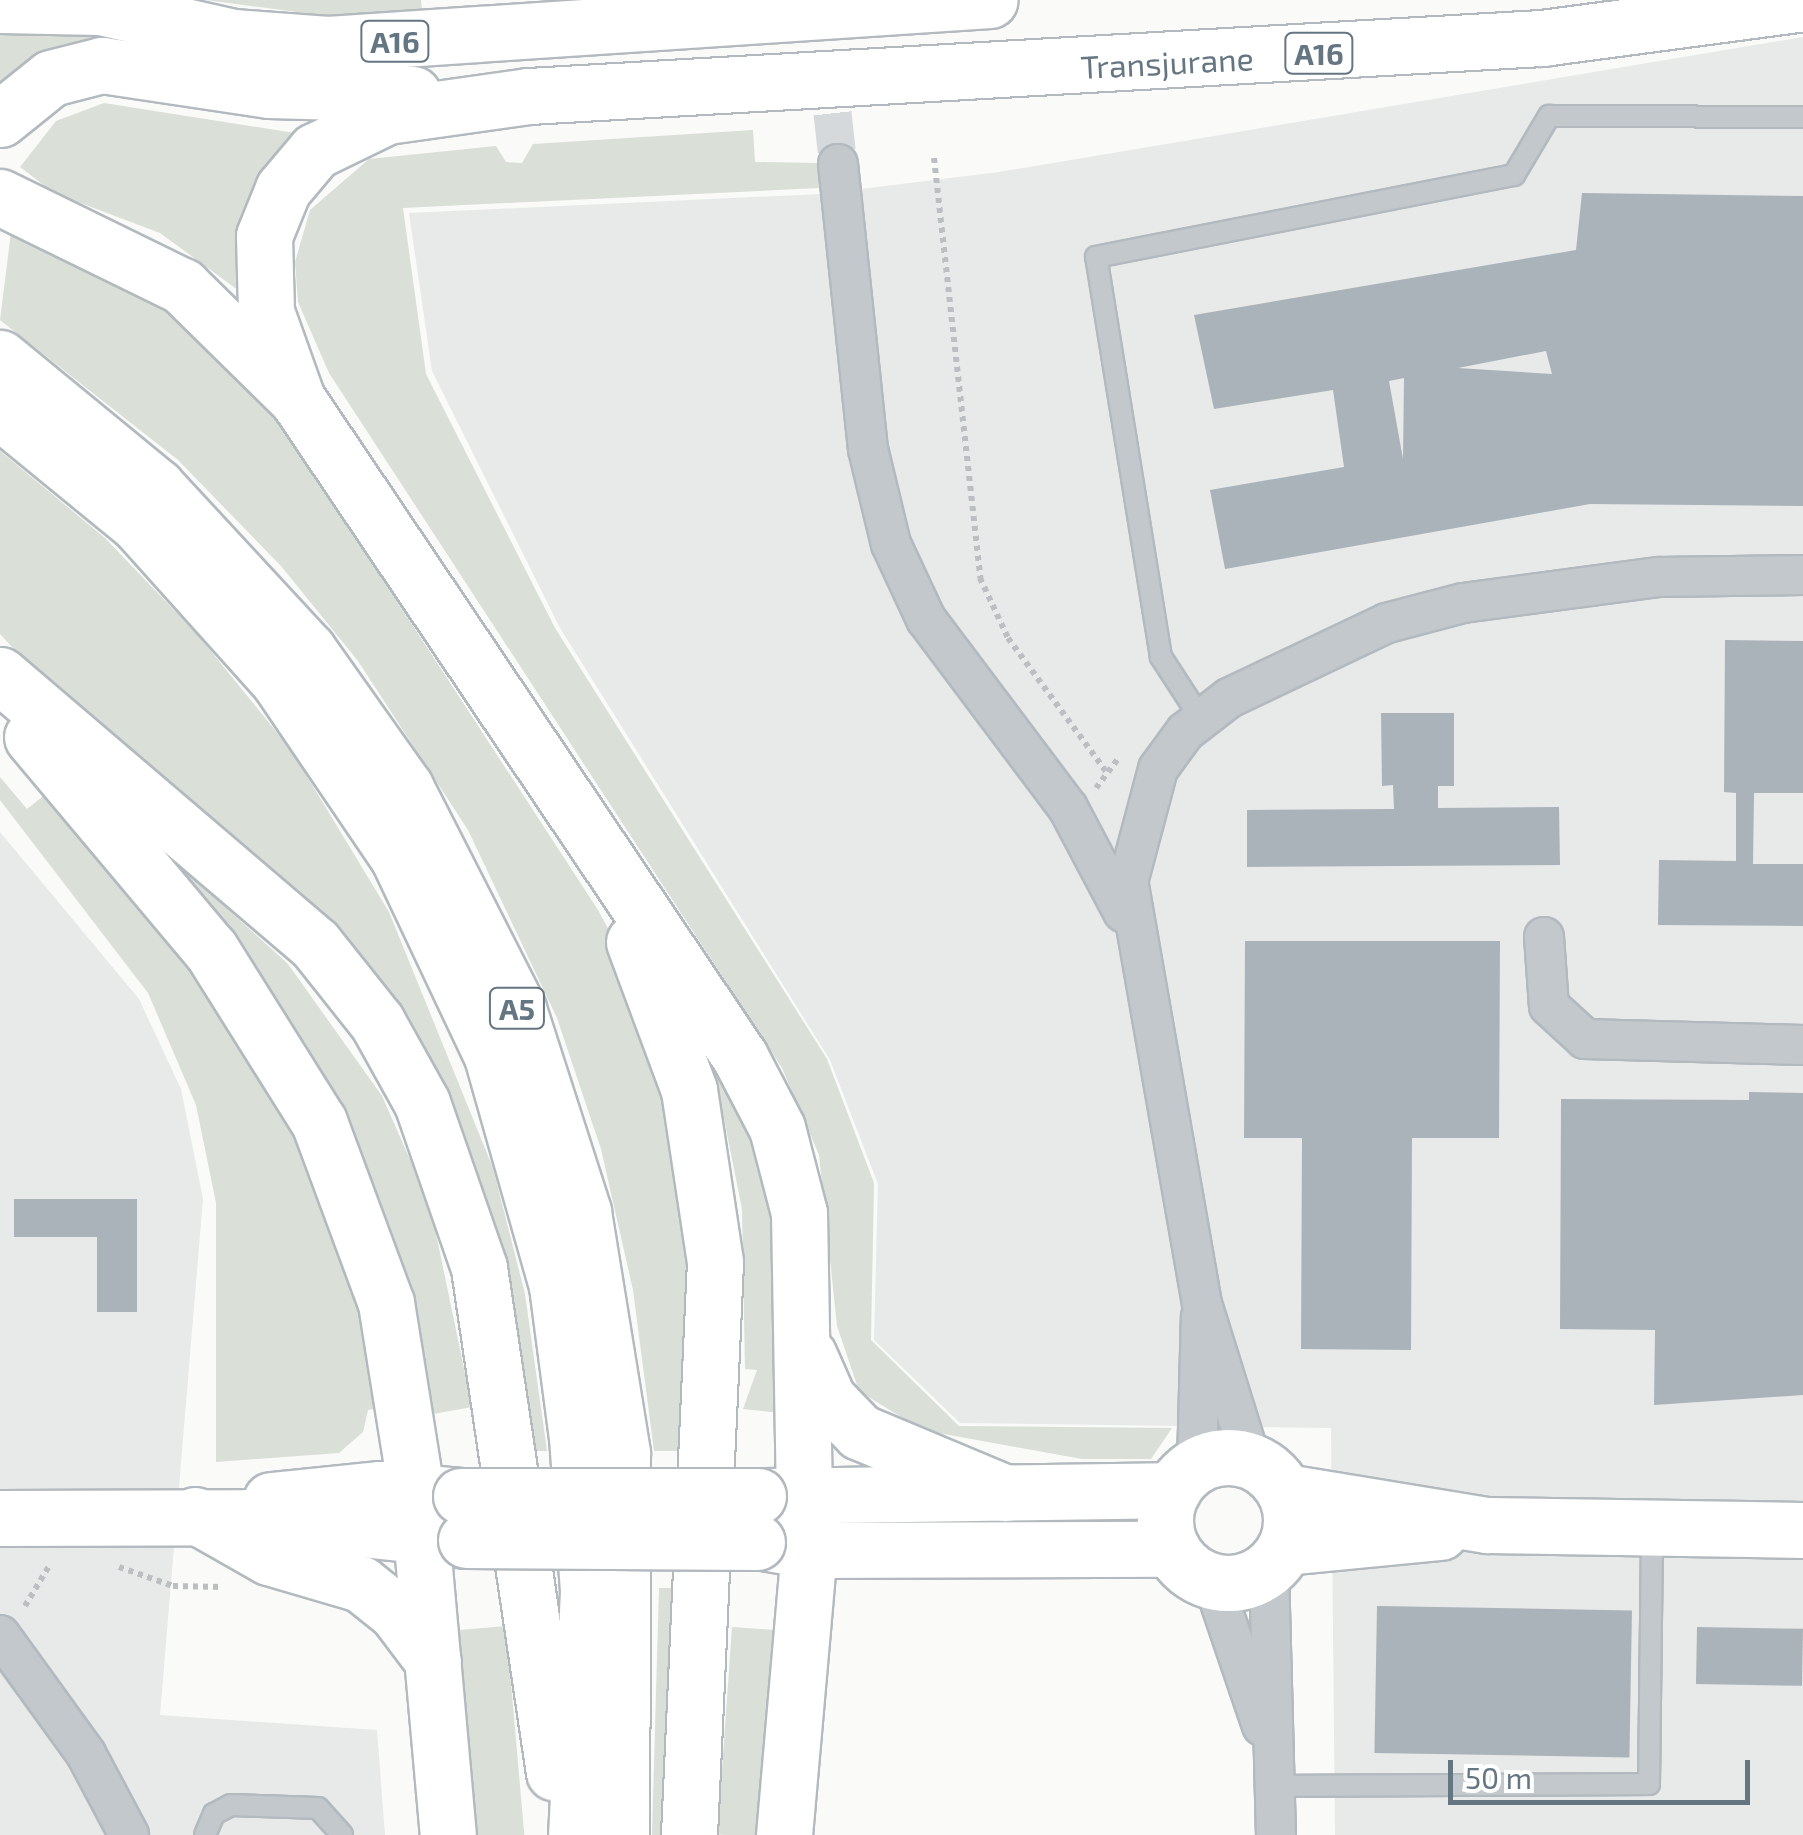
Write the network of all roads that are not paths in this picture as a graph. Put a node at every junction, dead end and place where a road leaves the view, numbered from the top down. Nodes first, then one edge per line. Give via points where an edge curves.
1 (593, 0) edge
2 (650, 0) edge
3 (990, 0) edge
4 (0, 4) edge
5 (1803, 4) edge
6 (792, 10) junction
7 (529, 96) junction
8 (1803, 117) edge
9 (0, 118) edge
10 (838, 164) tunnel mouth
11 (0, 197) edge
12 (0, 358) edge
13 (297, 399) junction
14 (0, 411) edge
15 (1803, 575) edge
16 (0, 675) edge
17 (0, 695) edge
18 (1200, 717) junction
19 (581, 831) junction
20 (1544, 937) dead end
21 (1140, 954) junction
22 (1803, 1045) edge
23 (1202, 1304) junction
24 (806, 1344) junction
25 (1226, 1477) junction
26 (1006, 1492) junction
27 (441, 1515) junction
28 (195, 1516) junction
29 (0, 1518) edge
30 (783, 1522) junction
31 (1487, 1524) junction
32 (1652, 1528) junction
33 (1803, 1530) edge
34 (1278, 1558) junction
35 (1192, 1566) junction
36 (0, 1636) edge
37 (433, 1662) junction
38 (1267, 1741) junction
39 (1272, 1786) junction
40 (129, 1835) edge
41 (205, 1835) edge
42 (342, 1835) edge
43 (448, 1835) edge
44 (557, 1835) edge
45 (576, 1835) edge
46 (621, 1835) edge
47 (688, 1835) edge
48 (784, 1835) edge
49 (1276, 1835) edge

1 - 2 main road
2 - 6 main road
3 - 6 main road, A16
4 - 6 main road, A16 via 100,7 232,37 328,44
5 - 7 main road, Transjurane / A16 via 1640,30 1467,43
7 - 9 main road, A16 via 308,93 102,65 52,78
7 - 13 main road via 387,116 336,138 298,170 272,212 260,261 266,312
8 - 18 lane via 1549,116 1514,176 1096,257 1161,657
10 - 21 street via 868,450 890,544 926,618 1093,849
11 - 13 main road via 182,286
12 - 46 main road, A5 via 142,474 308,650 405,787 518,1009 584,1212 622,1453
13 - 19 main road
14 - 45 main road, A5 via 138,524 278,680 398,857 492,1056 557,1286 578,1437 588,1590
15 - 18 street via 1659,577 1462,603 1387,623
16 - 44 main road via 302,931 377,1022 422,1103 460,1200 486,1306 535,1611
17 - 27 main road via 222,964 319,1122 386,1303
18 - 21 street via 1158,769 1135,828 1128,882
19 - 24 main road via 709,1008 777,1128 798,1202
19 - 47 main road via 668,1022 711,1213 713,1371
20 - 22 street via 1549,1006 1584,1040
21 - 23 street
23 - 25 street
23 - 25 street
24 - 26 main road via 849,1424
24 - 30 main road
25 - 26 main road
25 - 31 main road
25 - 34 main road
25 - 35 main road via 1165,1519
26 - 30 main road
27 - 28 main road via 314,1492
27 - 30 main road, bridge
27 - 37 main road
28 - 29 main road
28 - 37 main road via 269,1557 361,1584 396,1612
30 - 35 main road
30 - 48 main road
31 - 32 main road
31 - 34 main road
32 - 33 main road
32 - 39 lane via 1649,1784
34 - 35 main road
34 - 38 street
35 - 38 street
36 - 40 street via 86,1754
37 - 43 main road
38 - 39 street
39 - 49 street
41 - 42 lane via 214,1814 231,1806 318,1808

